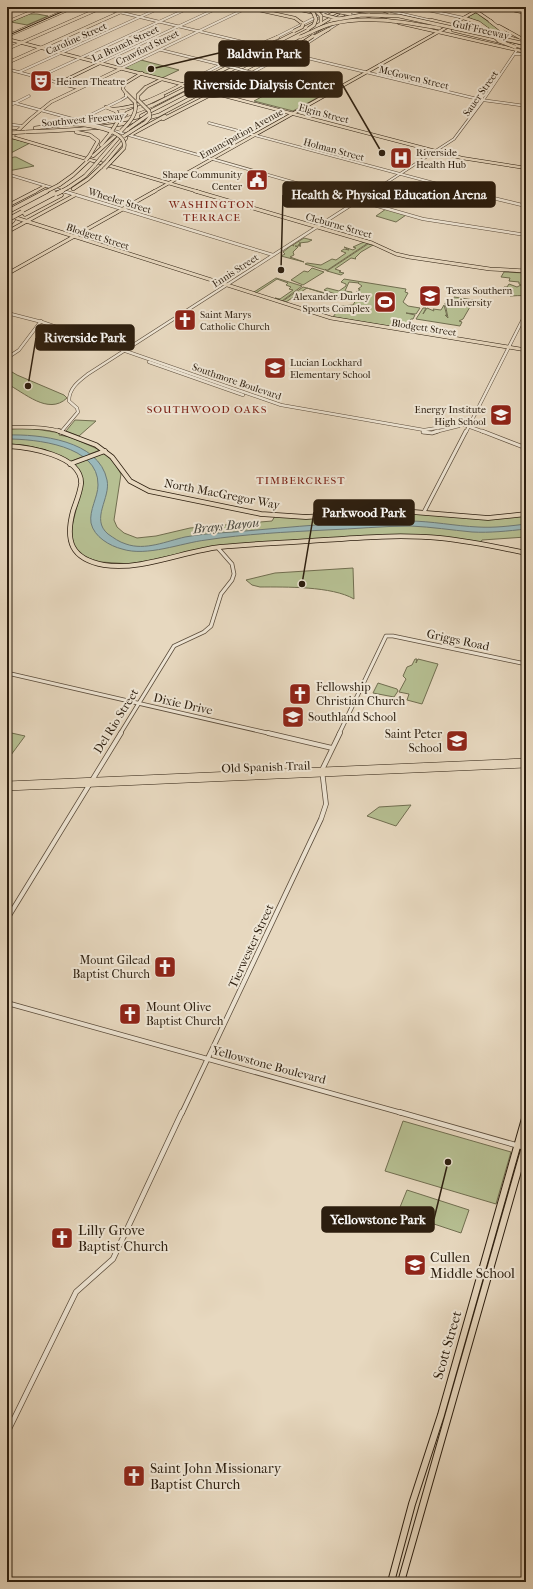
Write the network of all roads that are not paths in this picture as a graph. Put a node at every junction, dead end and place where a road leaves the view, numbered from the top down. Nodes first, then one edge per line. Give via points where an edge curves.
1 (13, 7) edge
2 (43, 7) edge
3 (71, 7) edge
4 (74, 7) edge
5 (100, 7) edge
6 (132, 7) edge
7 (162, 7) edge
8 (191, 7) edge
9 (220, 7) edge
10 (248, 7) edge
11 (287, 7) edge
12 (308, 7) edge
13 (315, 7) edge
14 (320, 7) edge
15 (329, 7) edge
16 (346, 7) edge
17 (355, 7) edge
18 (365, 7) edge
19 (372, 7) edge
20 (414, 7) edge
21 (456, 7) edge
22 (483, 7) edge
23 (499, 7) edge
24 (337, 8) edge
25 (7, 10) edge
26 (301, 10) junction
27 (476, 11) junction
28 (120, 12) junction
29 (354, 12) junction
30 (526, 13) edge
31 (323, 15) junction
32 (330, 15) junction
33 (343, 15) junction
34 (139, 17) junction
35 (464, 18) junction
36 (342, 20) junction
37 (430, 20) junction
38 (490, 21) junction
39 (7, 22) edge
40 (159, 22) junction
41 (303, 24) junction
42 (444, 24) junction
43 (451, 25) junction
44 (178, 27) junction
45 (438, 27) junction
46 (423, 28) junction
47 (309, 29) junction
48 (329, 29) junction
49 (454, 30) junction
50 (198, 32) junction
51 (439, 32) junction
52 (7, 36) edge
53 (298, 36) junction
54 (490, 36) junction
55 (266, 42) junction
56 (521, 42) junction
57 (22, 43) junction
58 (306, 44) dead end
59 (260, 46) junction
60 (267, 47) junction
61 (526, 47) edge
62 (41, 48) junction
63 (515, 48) junction
64 (7, 49) edge
65 (160, 50) junction
66 (282, 50) junction
67 (60, 53) junction
68 (288, 53) junction
69 (515, 54) junction
70 (80, 58) junction
71 (7, 63) edge
72 (100, 63) junction
73 (223, 65) junction
74 (120, 68) junction
75 (7, 69) edge
76 (19, 72) junction
77 (250, 72) junction
78 (366, 72) junction
79 (141, 74) junction
80 (39, 77) junction
81 (162, 79) junction
82 (58, 83) junction
83 (196, 83) junction
84 (183, 85) junction
85 (217, 85) junction
86 (206, 86) junction
87 (146, 87) joint
88 (198, 87) junction
89 (78, 88) junction
90 (331, 92) junction
91 (126, 93) junction
92 (213, 93) junction
93 (220, 95) joint
94 (29, 96) dead end
95 (482, 100) junction
96 (7, 101) edge
97 (15, 103) junction
98 (135, 103) junction
99 (153, 105) junction
100 (526, 106) edge
101 (7, 107) edge
102 (106, 107) junction
103 (41, 110) junction
104 (294, 113) junction
105 (119, 115) junction
106 (78, 120) junction
107 (144, 120) junction
108 (209, 123) dead end
109 (7, 124) edge
110 (22, 126) junction
111 (111, 129) junction
112 (26, 131) junction
113 (7, 132) edge
114 (136, 132) junction
115 (253, 135) junction
116 (122, 136) junction
117 (12, 137) junction
118 (454, 139) joint
119 (7, 141) edge
120 (436, 150) junction
121 (91, 156) junction
122 (212, 158) junction
123 (103, 160) junction
124 (100, 167) junction
125 (526, 167) edge
126 (7, 174) edge
127 (398, 174) junction
128 (169, 183) junction
129 (45, 186) junction
130 (75, 188) junction
131 (75, 195) junction
132 (359, 200) junction
133 (7, 206) edge
134 (526, 206) edge
135 (122, 209) junction
136 (7, 212) edge
137 (24, 213) junction
138 (7, 215) edge
139 (27, 221) junction
140 (8, 223) edge
141 (317, 227) junction
142 (7, 232) edge
143 (526, 234) edge
144 (74, 236) junction
145 (273, 255) junction
146 (526, 271) edge
147 (7, 274) edge
148 (226, 285) junction
149 (526, 313) edge
150 (7, 314) edge
151 (40, 322) junction
152 (509, 348) junction
153 (123, 351) junction
154 (526, 351) edge
155 (7, 358) edge
156 (469, 426) junction
157 (7, 427) edge
158 (61, 432) junction
159 (7, 446) edge
160 (526, 448) edge
161 (105, 450) junction
162 (70, 464) junction
163 (424, 512) junction
164 (526, 514) edge
165 (218, 548) junction
166 (526, 553) edge
167 (526, 664) edge
168 (7, 673) edge
169 (139, 703) junction
170 (332, 748) junction
171 (526, 761) edge
172 (526, 765) edge
173 (431, 767) junction
174 (322, 772) junction
175 (90, 782) junction
176 (7, 784) edge
177 (7, 788) edge
178 (7, 919) edge
179 (7, 1003) edge
180 (209, 1059) junction
181 (526, 1115) edge
182 (518, 1146) junction
183 (526, 1146) edge
184 (503, 1196) junction
185 (510, 1198) junction
186 (7, 1433) edge
187 (391, 1582) edge
188 (402, 1582) edge

1 - 25 main road
2 - 39 main road
3 - 52 main road
4 - 52 main road
5 - 28 street, McGowen Street
5 - 57 main road
6 - 28 main road
7 - 34 street, Caroline Street
8 - 40 street
9 - 44 street, La Branch Street
10 - 41 main road via 296,19
10 - 50 street, Crawford Street
11 - 26 main road
12 - 26 street
12 - 47 highway, bridge via 316,19
12 - 53 highway, bridge via 320,14 321,22
13 - 45 highway, Gulf Freeway, bridge
14 - 16 highway, bridge
15 - 24 main road
16 - 24 highway, Southwest Freeway
17 - 33 highway, Southwest Freeway
18 - 29 street
19 - 37 street
19 - 45 highway, bridge via 380,14
19 - 54 highway, bridge
20 - 35 street
21 - 27 street
22 - 27 main road, Emancipation Avenue
23 - 30 main road
24 - 29 main road, bridge
24 - 31 street
24 - 32 highway, Southwest Freeway
24 - 49 highway, Gulf Freeway, bridge via 402,17
26 - 31 main road
27 - 35 main road, Emancipation Avenue
27 - 38 main road
28 - 34 street, McGowen Street
28 - 62 main road
29 - 36 street
29 - 46 main road
31 - 36 main road, bridge
31 - 41 street
32 - 55 highway
32 - 60 highway, Southwest Freeway
33 - 66 highway, Southwest Freeway
33 - 68 highway, bridge
34 - 40 street, McGowen Street
34 - 67 street, Caroline Street
35 - 43 main road, Emancipation Avenue
35 - 63 highway, bridge via 479,23 499,41
36 - 48 street
37 - 42 highway
37 - 43 street
38 - 56 highway
38 - 61 main road via 507,27 506,32
40 - 44 street, McGowen Street
40 - 70 street
41 - 55 street
41 - 60 highway, bridge
42 - 43 highway
42 - 46 highway
43 - 51 main road, Emancipation Avenue
43 - 56 highway via 495,33
43 - 61 highway, Gulf Freeway, bridge via 506,38
44 - 50 street, McGowen Street
44 - 72 street, La Branch Street
45 - 49 highway, Gulf Freeway, bridge
46 - 51 main road
47 - 53 highway
47 - 54 highway, bridge via 342,17 384,15 407,17
48 - 58 street
48 - 66 highway via 305,42
49 - 53 highway, bridge via 398,22 360,20 330,24
49 - 61 highway, Gulf Freeway
50 - 59 street, McGowen Street
50 - 65 street, Crawford Street
51 - 63 main road
51 - 78 main road, Emancipation Avenue
52 - 57 main road, Elgin Street
53 - 86 highway
53 - 88 highway
54 - 61 highway, bridge
55 - 59 street
56 - 61 highway
57 - 62 main road, Elgin Street
57 - 64 main road
59 - 68 street, McGowen Street, bridge
59 - 73 street
60 - 83 highway, Southwest Freeway
61 - 63 highway
61 - 69 street
62 - 67 main road, Elgin Street
62 - 71 main road
63 - 69 street, Sauer Street
65 - 73 street
65 - 74 street, Crawford Street
66 - 85 highway, Southwest Freeway
67 - 70 main road, Elgin Street
67 - 76 street, Caroline Street
68 - 77 street
68 - 78 street, McGowen Street
69 - 95 street, Sauer Street
70 - 72 main road, Elgin Street
70 - 80 street
72 - 74 main road, Elgin Street
72 - 82 main road, La Branch Street
73 - 77 street, bridge
73 - 84 street
74 - 79 main road, Elgin Street
74 - 89 main road, Crawford Street
75 - 76 street
76 - 80 street
77 - 90 street
77 - 92 street
78 - 90 main road, Emancipation Avenue
78 - 95 street, McGowen Street
79 - 81 main road, Elgin Street
79 - 91 main road via 126,81 123,87
80 - 82 street
81 - 84 main road, Elgin Street
81 - 87 main road
82 - 89 main road
83 - 99 highway, Southwest Freeway
83 - 111 highway, bridge via 141,105 127,113
84 - 92 main road, Elgin Street, bridge
84 - 98 main road
85 - 107 highway, Southwest Freeway via 168,111
85 - 114 highway
86 - 107 highway
86 - 116 highway, bridge via 148,115
87 - 98 highway via 138,95
88 - 99 highway
88 - 116 highway, bridge via 142,116
89 - 103 main road, Crawford Street
90 - 104 main road, Emancipation Avenue
91 - 98 highway
91 - 102 street via 126,97
92 - 93 highway
92 - 104 main road, Elgin Street
92 - 114 highway
93 - 104 main road, Elgin Street
94 - 97 street
95 - 100 street, McGowen Street
95 - 118 street, Sauer Street
96 - 97 street
97 - 101 street
97 - 103 street
98 - 102 main road via 118,110
98 - 105 highway
98 - 116 highway, bridge via 136,112
98 - 116 highway, bridge via 149,111 150,117
99 - 112 highway, Southwest Freeway via 122,118 101,123
102 - 105 highway
102 - 106 street
103 - 106 street
103 - 110 main road, Crawford Street
104 - 115 main road, Emancipation Avenue
104 - 120 main road, Elgin Street
105 - 111 highway, bridge
106 - 111 street, bridge
107 - 112 highway, Southwest Freeway via 99,128
108 - 115 street, Holman Street
109 - 110 street
110 - 117 main road, Crawford Street
111 - 121 highway, bridge via 110,134
111 - 122 street
112 - 113 highway, Southwest Freeway, bridge
112 - 113 highway, Southwest Freeway, bridge
112 - 121 highway via 75,132 92,136 98,142
112 - 124 highway, bridge via 69,124 116,134 123,139 124,148
114 - 116 highway, bridge
115 - 122 main road, Emancipation Avenue
115 - 127 street, Holman Street
116 - 121 highway
116 - 123 highway
116 - 123 highway
116 - 123 highway
117 - 119 main road, Crawford Street
117 - 128 main road, Cleburne Street
118 - 120 street, Ennis Street
120 - 125 main road, Elgin Street via 462,157
120 - 127 street, Ennis Street
121 - 136 highway, bridge via 73,175
122 - 128 main road, Emancipation Avenue
122 - 132 street
123 - 124 highway, bridge
123 - 124 highway, bridge
124 - 130 highway
124 - 130 highway via 91,179
124 - 137 highway, bridge
126 - 129 street, Wheeler Street
127 - 132 street, Ennis Street
127 - 134 street, Holman Street
128 - 135 main road, Emancipation Avenue
128 - 141 main road, Cleburne Street
129 - 131 street, Wheeler Street
129 - 133 main road
130 - 137 highway
131 - 135 street, Wheeler Street
131 - 139 main road
132 - 141 street, Ennis Street
132 - 143 street via 429,220
135 - 144 main road, Emancipation Avenue
135 - 145 street, Wheeler Street
137 - 140 highway, bridge
137 - 140 highway, bridge
138 - 139 main road, Blodgett Street
139 - 142 main road
139 - 144 main road, Blodgett Street
141 - 145 street, Ennis Street
141 - 146 main road, Cleburne Street via 372,243 402,256 487,269
144 - 147 main road, Emancipation Avenue
144 - 148 main road, Blodgett Street
145 - 148 street, Ennis Street
148 - 152 main road, Blodgett Street via 337,321
148 - 153 street, Ennis Street
149 - 152 street
150 - 151 street, Southmore Boulevard
151 - 153 street, Southmore Boulevard
151 - 155 street via 19,350
152 - 154 main road, Blodgett Street
152 - 156 street
153 - 156 street, Southmore Boulevard via 282,408 425,433
153 - 158 street, Ennis Street via 74,386 69,399 78,412
156 - 160 street, Southmore Boulevard
156 - 163 street
157 - 158 main road, North MacGregor Way
158 - 161 main road, North MacGregor Way
159 - 162 main road via 44,452
161 - 162 main road
161 - 163 main road, North MacGregor Way via 127,478 144,489 249,512 306,517 375,511
162 - 165 main road via 78,473 81,483 68,540 82,557 106,565 129,566
163 - 164 main road, North MacGregor Way via 480,518 504,518
165 - 166 main road via 316,540 403,537 461,541
165 - 169 street, Del Rio Street via 232,566 234,574 220,597 212,625 174,646
167 - 170 street, Griggs Road via 386,636
168 - 169 street, Dixie Drive
169 - 170 street, Dixie Drive
169 - 175 street, Del Rio Street
170 - 174 street
171 - 173 main road, Old Spanish Trail
172 - 173 main road, Old Spanish Trail
173 - 174 main road, Old Spanish Trail
174 - 175 main road, Old Spanish Trail
174 - 180 street, Tierwester Street via 326,798 324,812
175 - 176 main road, Old Spanish Trail
175 - 177 main road, Old Spanish Trail
175 - 178 street, Del Rio Street
179 - 180 street, Yellowstone Boulevard
180 - 182 street, Yellowstone Boulevard
180 - 186 street, Tierwester Street via 113,1259 76,1292
181 - 182 main road, Scott Street
182 - 183 street, Yellowstone Boulevard
182 - 184 main road, Scott Street
183 - 185 main road, Scott Street
184 - 185 main road
184 - 187 main road, Scott Street
185 - 188 main road, Scott Street

